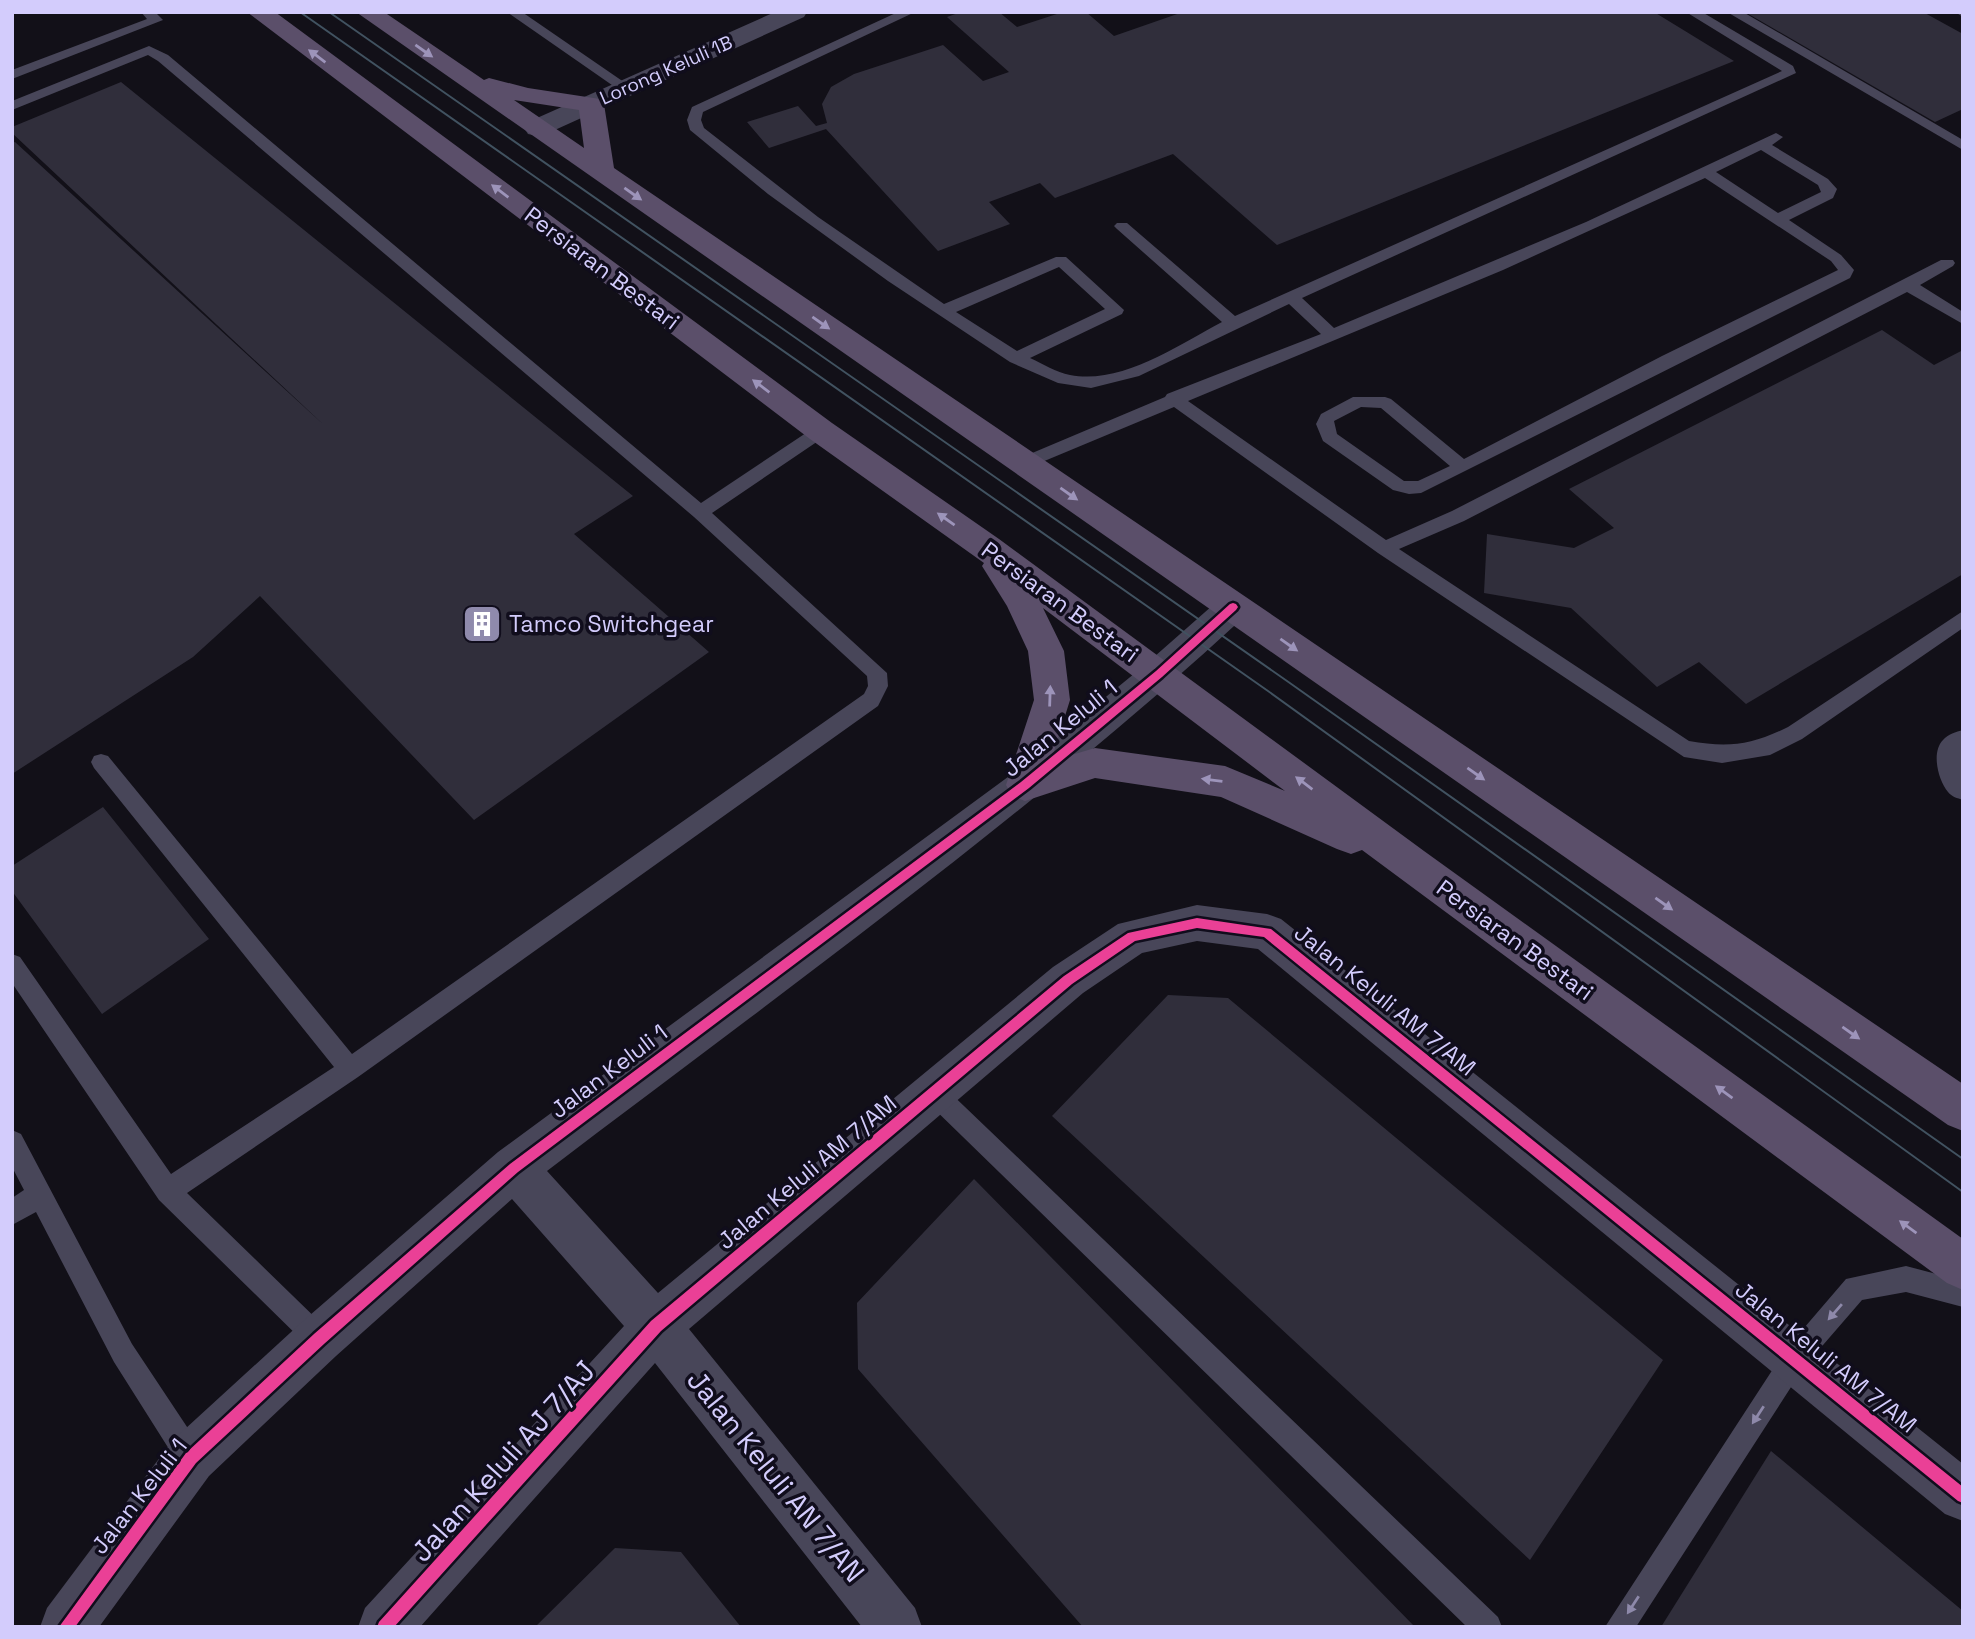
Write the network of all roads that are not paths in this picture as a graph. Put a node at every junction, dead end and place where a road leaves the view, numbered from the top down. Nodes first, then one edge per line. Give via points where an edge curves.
1 (147, 12) edge
2 (259, 12) edge
3 (368, 12) edge
4 (513, 12) edge
5 (795, 12) edge
6 (909, 12) edge
7 (1692, 12) edge
8 (1732, 12) edge
9 (12, 75) edge
10 (465, 79) junction
11 (627, 89) junction
12 (591, 103) junction
13 (12, 106) edge
14 (537, 128) junction
15 (1776, 136) dead end
16 (1761, 144) junction
17 (1963, 146) edge
18 (601, 172) junction
19 (1706, 172) junction
20 (1780, 219) junction
21 (1122, 226) dead end
22 (1947, 263) dead end
23 (1908, 285) junction
24 (1292, 299) junction
25 (943, 311) junction
26 (1963, 319) edge
27 (1233, 323) junction
28 (1331, 334) junction
29 (1016, 358) junction
30 (1173, 398) junction
31 (821, 432) junction
32 (1024, 463) junction
33 (1463, 467) junction
34 (700, 512) junction
35 (988, 548) junction
36 (1384, 548) junction
37 (1233, 607) junction
38 (1963, 618) edge
39 (1159, 674) junction
40 (1963, 745) edge
41 (101, 762) dead end
42 (1963, 784) edge
43 (1025, 785) junction
44 (1410, 863) junction
45 (12, 964) edge
46 (350, 1069) junction
47 (933, 1092) junction
48 (1963, 1110) edge
49 (12, 1142) edge
50 (514, 1168) junction
51 (168, 1191) junction
52 (41, 1194) junction
53 (12, 1213) edge
54 (1963, 1267) edge
55 (1963, 1294) edge
56 (656, 1326) junction
57 (319, 1339) junction
58 (1795, 1358) junction
59 (191, 1458) junction
60 (1963, 1496) edge
61 (66, 1627) edge
62 (384, 1627) edge
63 (896, 1627) edge
64 (1488, 1627) edge
65 (1619, 1627) edge

1 - 9 lane via 156,20
31 -> 2 main road, Persiaran Bestari
3 -> 10 main road
4 - 11 lane
5 - 11 street, Lorong Keluli 1B
6 - 25 lane via 697,110 694,120 697,130 756,180
7 - 24 lane via 1789,73
8 - 17 lane
10 - 12 main road via 528,96
10 - 14 main road
11 - 12 street, Lorong Keluli 1B
12 - 14 street, Lorong Keluli 1B
12 - 18 main road
13 - 34 lane via 149,50
14 - 18 main road
15 - 16 lane
16 - 19 lane
16 - 20 lane via 1830,189 1828,195
18 -> 32 main road
19 - 20 lane
19 - 28 lane via 1461,282
20 - 33 lane via 1836,258 1846,270 1844,274
21 - 27 lane
22 - 23 lane
23 - 26 lane
23 - 36 lane via 1470,509
24 - 27 lane
24 - 28 lane
25 - 29 lane
25 - 29 lane via 1061,260 1115,310
27 - 29 lane via 1112,380 1072,381
28 - 30 lane
30 - 32 lane
30 - 36 lane
31 - 34 lane
35 -> 31 main road, Persiaran Bestari
32 -> 37 main road
33 - 33 lane via 1385,403 1359,401 1327,418 1329,437 1399,486 1421,487
34 - 46 lane via 877,673 878,686 870,700
35 - 39 main road, Persiaran Bestari
43 -> 35 main road via 1052,700 1046,651 1023,600
36 - 38 lane via 1684,748 1722,755 1763,749 1795,733
37 - 39 street, Jalan Keluli 1
37 -> 48 main road
39 - 43 street, Jalan Keluli 1
44 -> 39 main road, Persiaran Bestari
40 - 42 street via 1955,751
41 - 46 lane
44 -> 43 main road via 1224,782 1094,763
43 - 50 street, Jalan Keluli 1
54 -> 44 main road, Persiaran Bestari
45 - 51 lane
46 - 51 lane
47 - 56 street, Jalan Keluli AM 7/AM
47 - 58 street, Jalan Keluli AM 7/AM via 1068,980 1132,937 1198,923 1267,932
47 - 64 lane
49 - 52 lane
50 - 56 street, Jalan Keluli AN 7/AN
50 - 57 street, Jalan Keluli 1
51 - 57 lane
52 - 53 lane
52 - 59 lane via 123,1353
55 -> 58 lane via 1906,1279 1855,1288
56 - 62 street, Jalan Keluli AJ 7/AJ
56 - 63 street, Jalan Keluli AN 7/AN
57 - 59 street, Jalan Keluli 1
58 - 60 street, Jalan Keluli AM 7/AM
58 -> 65 lane
59 - 61 street, Jalan Keluli 1

